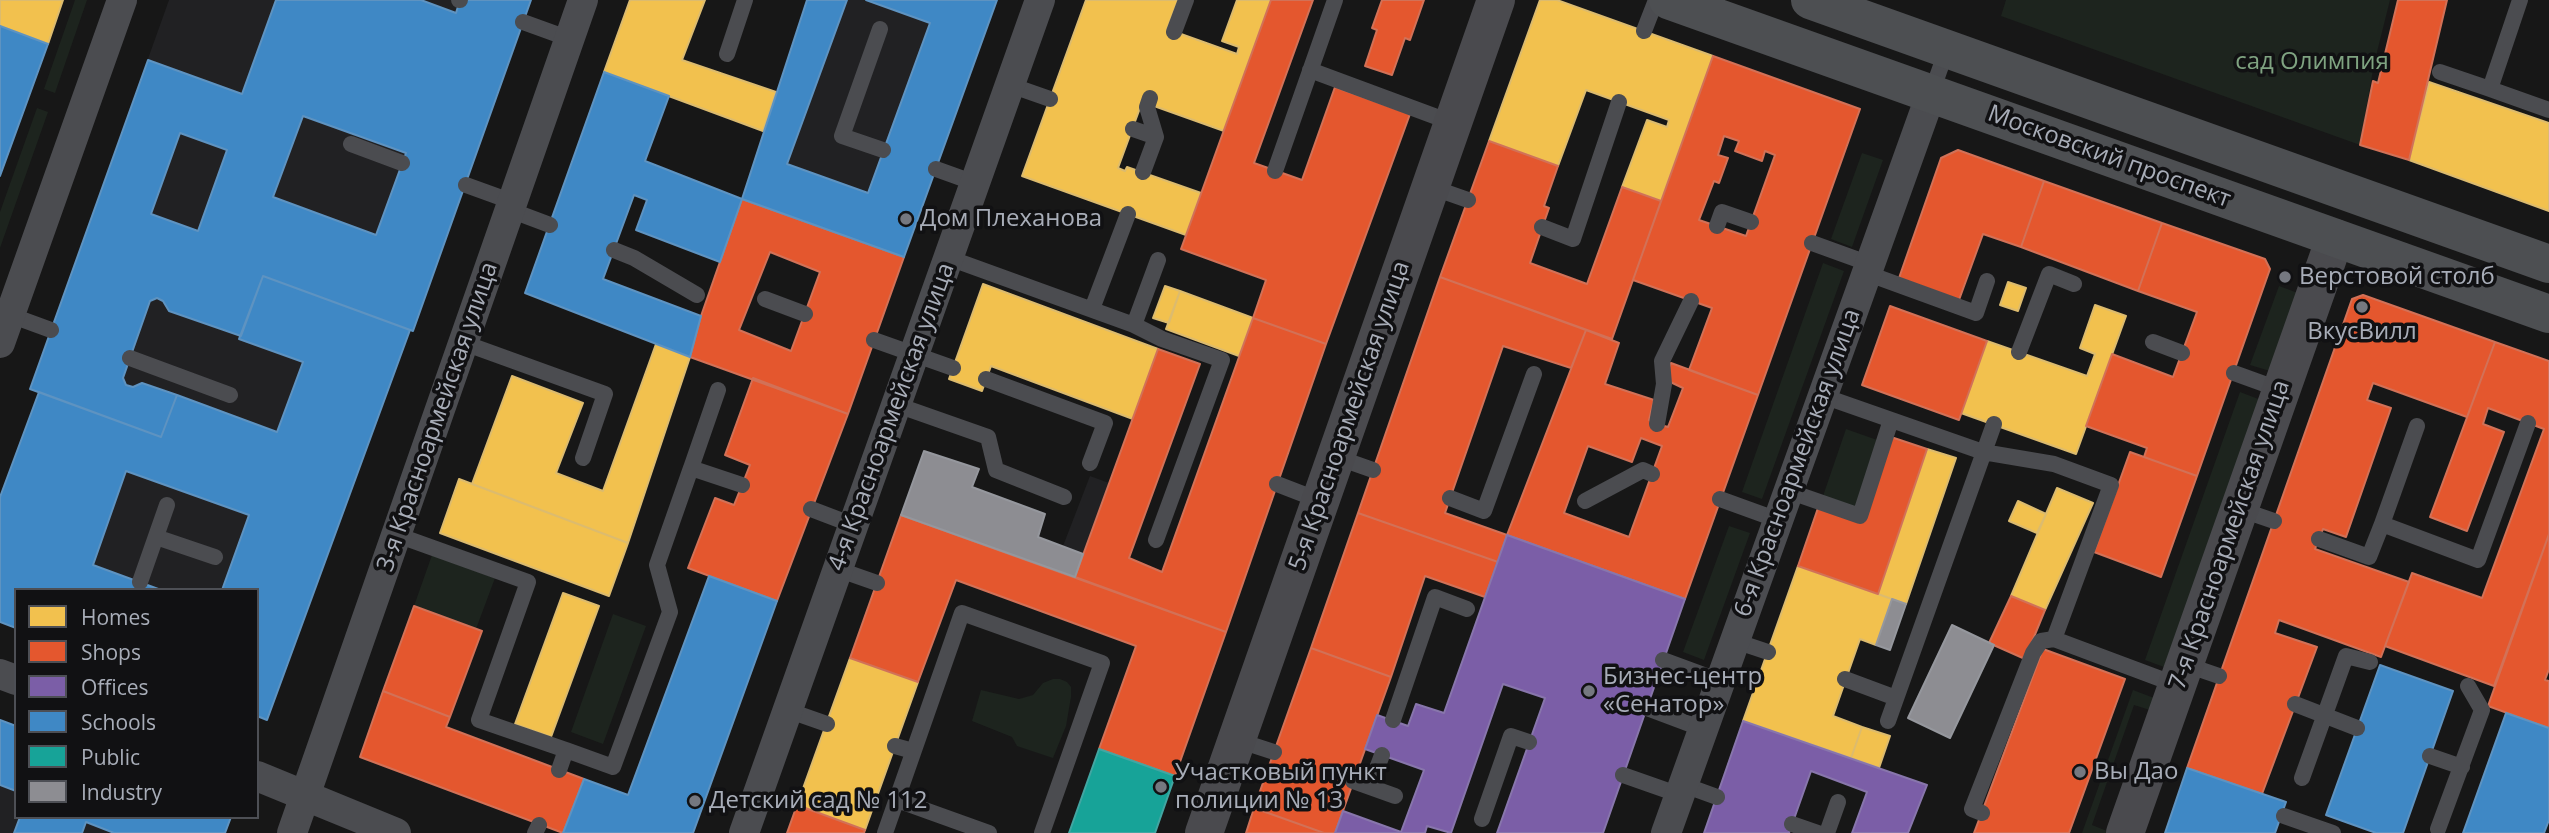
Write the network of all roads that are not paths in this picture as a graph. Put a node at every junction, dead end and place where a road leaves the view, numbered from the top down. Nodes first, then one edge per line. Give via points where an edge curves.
1 (122, 0) edge
2 (583, 0) edge
3 (745, 0) edge
4 (1040, 0) edge
5 (1186, 0) edge
6 (1335, 0) edge
7 (1496, 0) edge
8 (1656, 0) edge
9 (1668, 0) edge
10 (1810, 0) edge
11 (2520, 0) edge
12 (523, 22) dead end
13 (880, 29) dead end
14 (1644, 31) dead end
15 (1174, 32) dead end
16 (570, 39) junction
17 (1947, 49) junction
18 (727, 54) dead end
19 (1310, 70) junction
20 (2441, 72) dead end
21 (1010, 85) junction
22 (2490, 89) junction
23 (1931, 94) junction
24 (1150, 98) dead end
25 (1050, 99) dead end
26 (1619, 102) dead end
27 (2549, 110) edge
28 (1453, 122) junction
29 (1133, 129) dead end
30 (1156, 137) junction
31 (351, 144) dead end
32 (883, 150) dead end
33 (402, 163) dead end
34 (936, 169) dead end
35 (1275, 170) dead end
36 (1143, 172) dead end
37 (975, 183) junction
38 (466, 185) dead end
39 (1430, 187) junction
40 (1468, 201) dead end
41 (512, 206) junction
42 (1128, 214) dead end
43 (2343, 216) junction
44 (1751, 222) dead end
45 (550, 225) dead end
46 (1717, 226) dead end
47 (1542, 227) dead end
48 (1812, 243) dead end
49 (614, 250) dead end
50 (949, 258) junction
51 (1158, 260) dead end
52 (2549, 264) edge
53 (1868, 269) junction
54 (1987, 281) dead end
55 (2074, 284) dead end
56 (697, 295) dead end
57 (765, 299) dead end
58 (1691, 301) dead end
59 (1092, 309) junction
60 (805, 314) dead end
61 (2549, 314) edge
62 (10, 315) junction
63 (1134, 325) junction
64 (51, 330) dead end
65 (874, 340) dead end
66 (2153, 342) dead end
67 (0, 343) edge
68 (464, 343) junction
69 (2020, 352) dead end
70 (2182, 353) dead end
71 (915, 354) junction
72 (130, 358) dead end
73 (953, 368) dead end
74 (2234, 373) dead end
75 (1534, 374) dead end
76 (986, 379) dead end
77 (718, 390) dead end
78 (2281, 390) junction
79 (230, 395) dead end
80 (1823, 396) junction
81 (897, 405) junction
82 (1891, 420) junction
83 (2528, 423) dead end
84 (1657, 424) dead end
85 (1994, 424) dead end
86 (2417, 426) dead end
87 (1983, 452) junction
88 (1336, 457) junction
89 (583, 458) dead end
90 (1090, 463) dead end
91 (691, 468) junction
92 (1373, 470) dead end
93 (1652, 474) dead end
94 (1277, 484) dead end
95 (742, 485) dead end
96 (1788, 491) junction
97 (1064, 497) dead end
98 (1450, 498) dead end
99 (1720, 499) dead end
100 (1321, 501) junction
101 (1584, 501) dead end
102 (167, 505) dead end
103 (811, 509) dead end
104 (1778, 520) junction
105 (2382, 524) junction
106 (853, 525) junction
107 (397, 535) junction
108 (156, 537) junction
109 (2319, 539) dead end
110 (1156, 540) dead end
111 (215, 557) dead end
112 (837, 569) junction
113 (140, 582) dead end
114 (877, 583) dead end
115 (946, 607) dead end
116 (1467, 609) dead end
117 (962, 612) junction
118 (2054, 639) junction
119 (1735, 641) junction
120 (1768, 652) dead end
121 (1664, 660) dead end
122 (2370, 662) dead end
123 (2181, 674) junction
124 (2219, 676) dead end
125 (1845, 680) dead end
126 (1720, 681) junction
127 (2468, 686) dead end
128 (1896, 698) junction
129 (2295, 704) dead end
130 (1647, 708) dead end
131 (788, 710) junction
132 (2324, 715) junction
133 (1393, 720) dead end
134 (1888, 721) dead end
135 (827, 724) dead end
136 (2357, 728) dead end
137 (1703, 729) junction
138 (1237, 740) junction
139 (1529, 743) dead end
140 (895, 746) dead end
141 (566, 750) junction
142 (913, 751) junction
143 (1274, 752) dead end
144 (1382, 755) dead end
145 (2430, 756) dead end
146 (2462, 767) junction
147 (559, 769) dead end
148 (1623, 775) dead end
149 (259, 777) edge
150 (2302, 778) dead end
151 (1353, 781) dead end
152 (1370, 787) junction
153 (1682, 790) junction
154 (306, 796) junction
155 (1395, 796) dead end
156 (1717, 797) dead end
157 (897, 800) junction
158 (1838, 802) dead end
159 (1982, 813) dead end
160 (2284, 816) dead end
161 (1482, 819) dead end
162 (1792, 824) dead end
163 (2438, 829) dead end
164 (292, 833) edge
165 (396, 833) edge
166 (744, 833) edge
167 (885, 833) edge
168 (989, 833) edge
169 (1042, 833) edge
170 (1204, 833) edge
171 (1666, 833) edge
172 (1818, 833) edge
173 (1826, 833) edge
174 (2125, 833) edge
175 (2333, 833) edge

1 - 62 street
2 - 16 street, 3-я Красноармейская улица
3 - 18 lane
4 - 21 street, 4-я Красноармейская улица
5 - 15 lane
6 - 19 lane
7 - 28 street, 5-я Красноармейская улица
8 - 14 lane
9 - 23 main road, Московский проспект
10 - 17 main road, Московский проспект
11 - 22 lane
12 - 16 lane
13 - 32 lane via 842,136
16 - 41 street, 3-я Красноармейская улица
17 - 23 lane
17 - 43 main road, Московский проспект
19 - 28 lane
19 - 35 lane
20 - 22 lane
21 - 25 lane
21 - 37 street, 4-я Красноармейская улица
22 - 27 lane
23 - 43 main road, Московский проспект
23 - 53 street, 6-я Красноармейская улица
24 - 30 lane via 1147,107
26 - 47 lane via 1573,239
28 - 39 street, 5-я Красноармейская улица
29 - 30 lane
30 - 36 lane
31 - 33 lane
34 - 37 lane
37 - 50 street, 4-я Красноармейская улица
38 - 41 lane
39 - 40 lane
39 - 88 street, 5-я Красноармейская улица
41 - 45 lane
41 - 68 street, 3-я Красноармейская улица
42 - 59 lane
43 - 52 main road, Московский проспект
43 - 61 main road, Московский проспект
43 - 78 street, 7-я Красноармейская улица
44 - 46 lane via 1722,212
48 - 53 lane
49 - 56 lane
50 - 59 lane
50 - 71 street, 4-я Красноармейская улица
51 - 63 lane
53 - 54 lane via 1976,313
53 - 80 street, 6-я Красноармейская улица
55 - 69 lane via 2049,274
57 - 60 lane
58 - 84 lane via 1662,361 1664,384
59 - 63 lane
62 - 64 lane
62 - 67 street
63 - 110 lane via 1222,360 1196,453
65 - 71 lane
66 - 70 lane
68 - 89 lane via 605,394
68 - 107 street, 3-я Красноармейская улица
71 - 73 lane
71 - 81 street, 4-я Красноармейская улица
72 - 79 lane
74 - 78 lane
75 - 98 lane via 1484,511
76 - 90 lane via 1105,423
77 - 91 lane
78 - 123 street, 7-я Красноармейская улица via 2256,515
80 - 82 lane
80 - 96 street, 6-я Красноармейская улица
81 - 97 lane via 988,437 996,470
81 - 106 street, 4-я Красноармейская улица
82 - 87 lane
82 - 96 lane via 1860,516
83 - 105 lane via 2478,560
85 - 87 lane
86 - 105 lane
87 - 118 lane via 2054,464 2111,485
87 - 128 lane
88 - 92 lane
88 - 100 street, 5-я Красноармейская улица
91 - 95 lane
91 - 141 lane via 657,565 670,611 613,767
93 - 101 lane via 1643,470
94 - 100 lane
96 - 104 street, 6-я Красноармейская улица
99 - 104 lane
100 - 138 street, 5-я Красноармейская улица
102 - 108 lane
103 - 106 lane
104 - 119 street, 6-я Красноармейская улица
105 - 109 lane via 2370,558
106 - 112 street, 4-я Красноармейская улица
107 - 141 lane via 528,582 479,720
107 - 154 street, 3-я Красноармейская улица
108 - 111 lane
108 - 113 lane
112 - 114 lane
112 - 131 street, 4-я Красноармейская улица
115 - 117 lane
116 - 133 lane via 1435,597
117 - 142 lane
117 - 169 lane via 1102,663
118 - 123 lane
118 - 159 lane via 2041,641 2033,653 1972,809
119 - 120 lane
119 - 126 street, 6-я Красноармейская улица
121 - 126 lane
122 - 132 lane via 2346,656
123 - 124 lane
123 - 174 street, 7-я Красноармейская улица
125 - 128 lane
126 - 137 street, 6-я Красноармейская улица
127 - 146 lane via 2482,710
128 - 134 lane
129 - 132 lane
130 - 137 lane
131 - 135 lane
131 - 166 street, 4-я Красноармейская улица
132 - 136 lane
132 - 150 lane
137 - 153 street, 6-я Красноармейская улица
138 - 143 lane
138 - 170 street, 5-я Красноармейская улица
139 - 161 lane via 1511,736
140 - 142 lane
141 - 147 lane
142 - 157 lane
144 - 152 lane
145 - 146 lane
146 - 163 lane
148 - 153 lane
149 - 154 street
151 - 152 lane
152 - 155 lane
153 - 156 lane
153 - 171 street, 6-я Красноармейская улица
154 - 164 street, 3-я Красноармейская улица
154 - 165 street
157 - 167 lane
157 - 168 lane
158 - 173 lane
160 - 175 lane
162 - 172 lane

